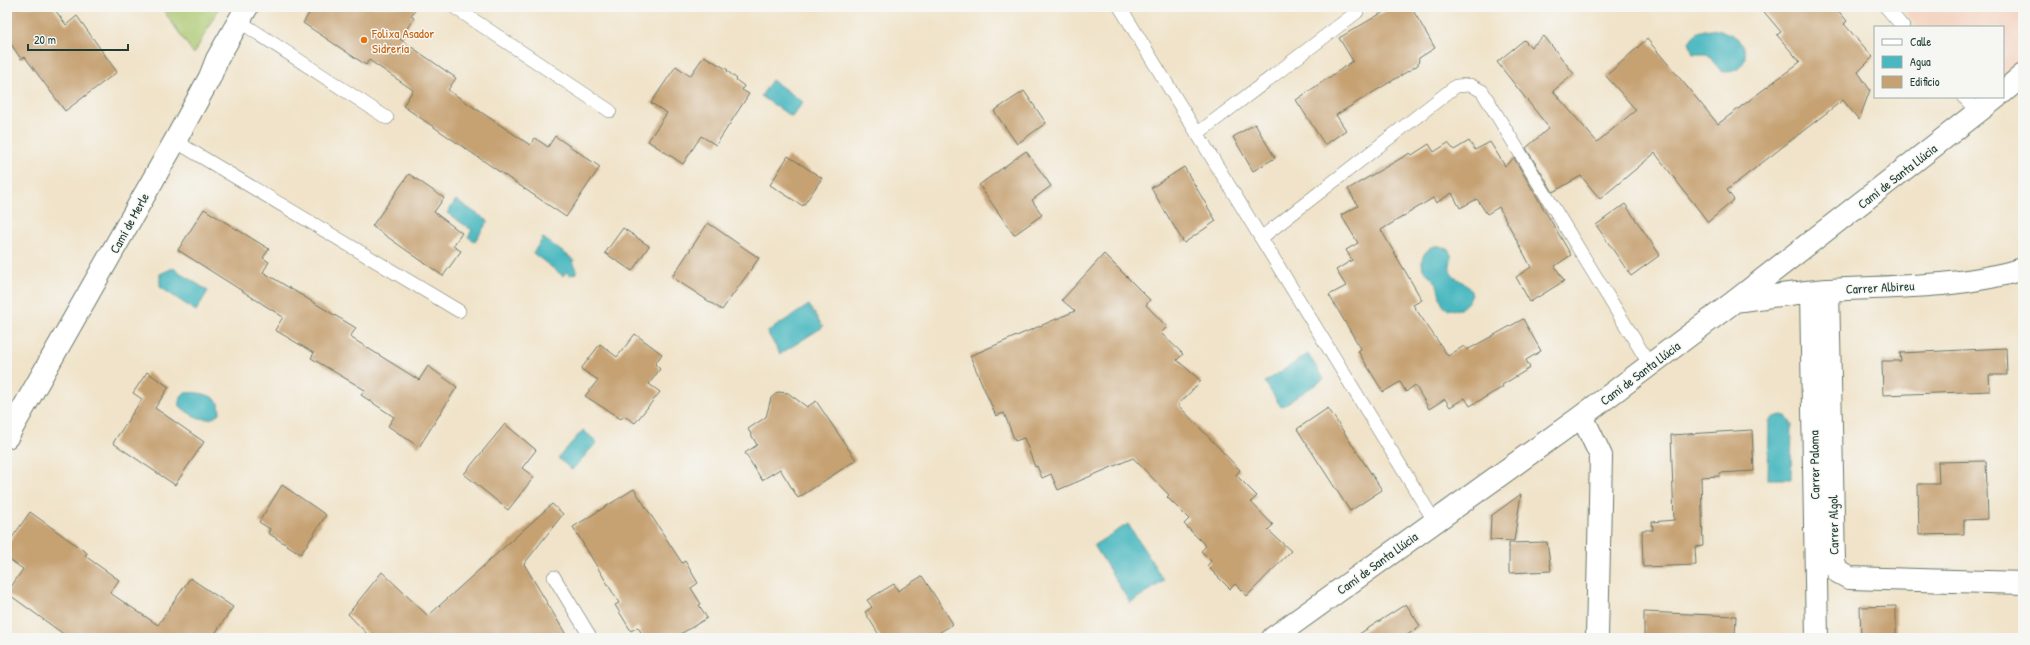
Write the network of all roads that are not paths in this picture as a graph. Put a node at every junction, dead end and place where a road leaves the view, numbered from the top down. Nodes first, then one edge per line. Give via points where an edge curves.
1 (454, 7) edge
2 (1120, 7) edge
3 (1886, 7) edge
4 (1357, 12) dead end
5 (243, 14) edge
6 (1902, 26) edge
7 (2023, 75) edge
8 (2004, 91) edge
9 (1965, 98) edge
10 (1996, 98) edge
11 (610, 111) dead end
12 (1978, 113) junction
13 (387, 118) dead end
14 (1198, 133) junction
15 (175, 142) junction
16 (1261, 238) junction
17 (2023, 269) edge
18 (1819, 291) junction
19 (1735, 301) junction
20 (459, 311) dead end
21 (1650, 365) junction
22 (1582, 416) junction
23 (7, 435) edge
24 (1435, 522) junction
25 (554, 577) dead end
26 (2023, 583) edge
27 (591, 638) edge
28 (1274, 638) edge
29 (1597, 638) edge
30 (1817, 638) edge

1 - 11 lane
2 - 14 lane
3 - 6 lane
4 - 14 lane
5 - 13 lane
5 - 15 street, Camí de Merle
7 - 8 street
9 - 12 lane
10 - 12 street, Camí de Santa Llúcia
12 - 19 street, Camí de Santa Llúcia
14 - 16 lane
15 - 20 lane
15 - 23 street, Camí de Merle
16 - 21 lane via 1456,86 1470,85 1482,91
16 - 24 lane
17 - 18 street, Carrer Albireu via 1998,277 1942,284
18 - 19 street, Carrer Albireu
18 - 26 street, Carrer Algol via 1834,563 1838,572 1849,578
18 - 30 street, Carrer Paloma
19 - 21 street, Camí de Santa Llúcia
21 - 22 street, Camí de Santa Llúcia
22 - 24 street, Camí de Santa Llúcia
22 - 29 street via 1601,456
24 - 28 street, Camí de Santa Llúcia
25 - 27 lane

